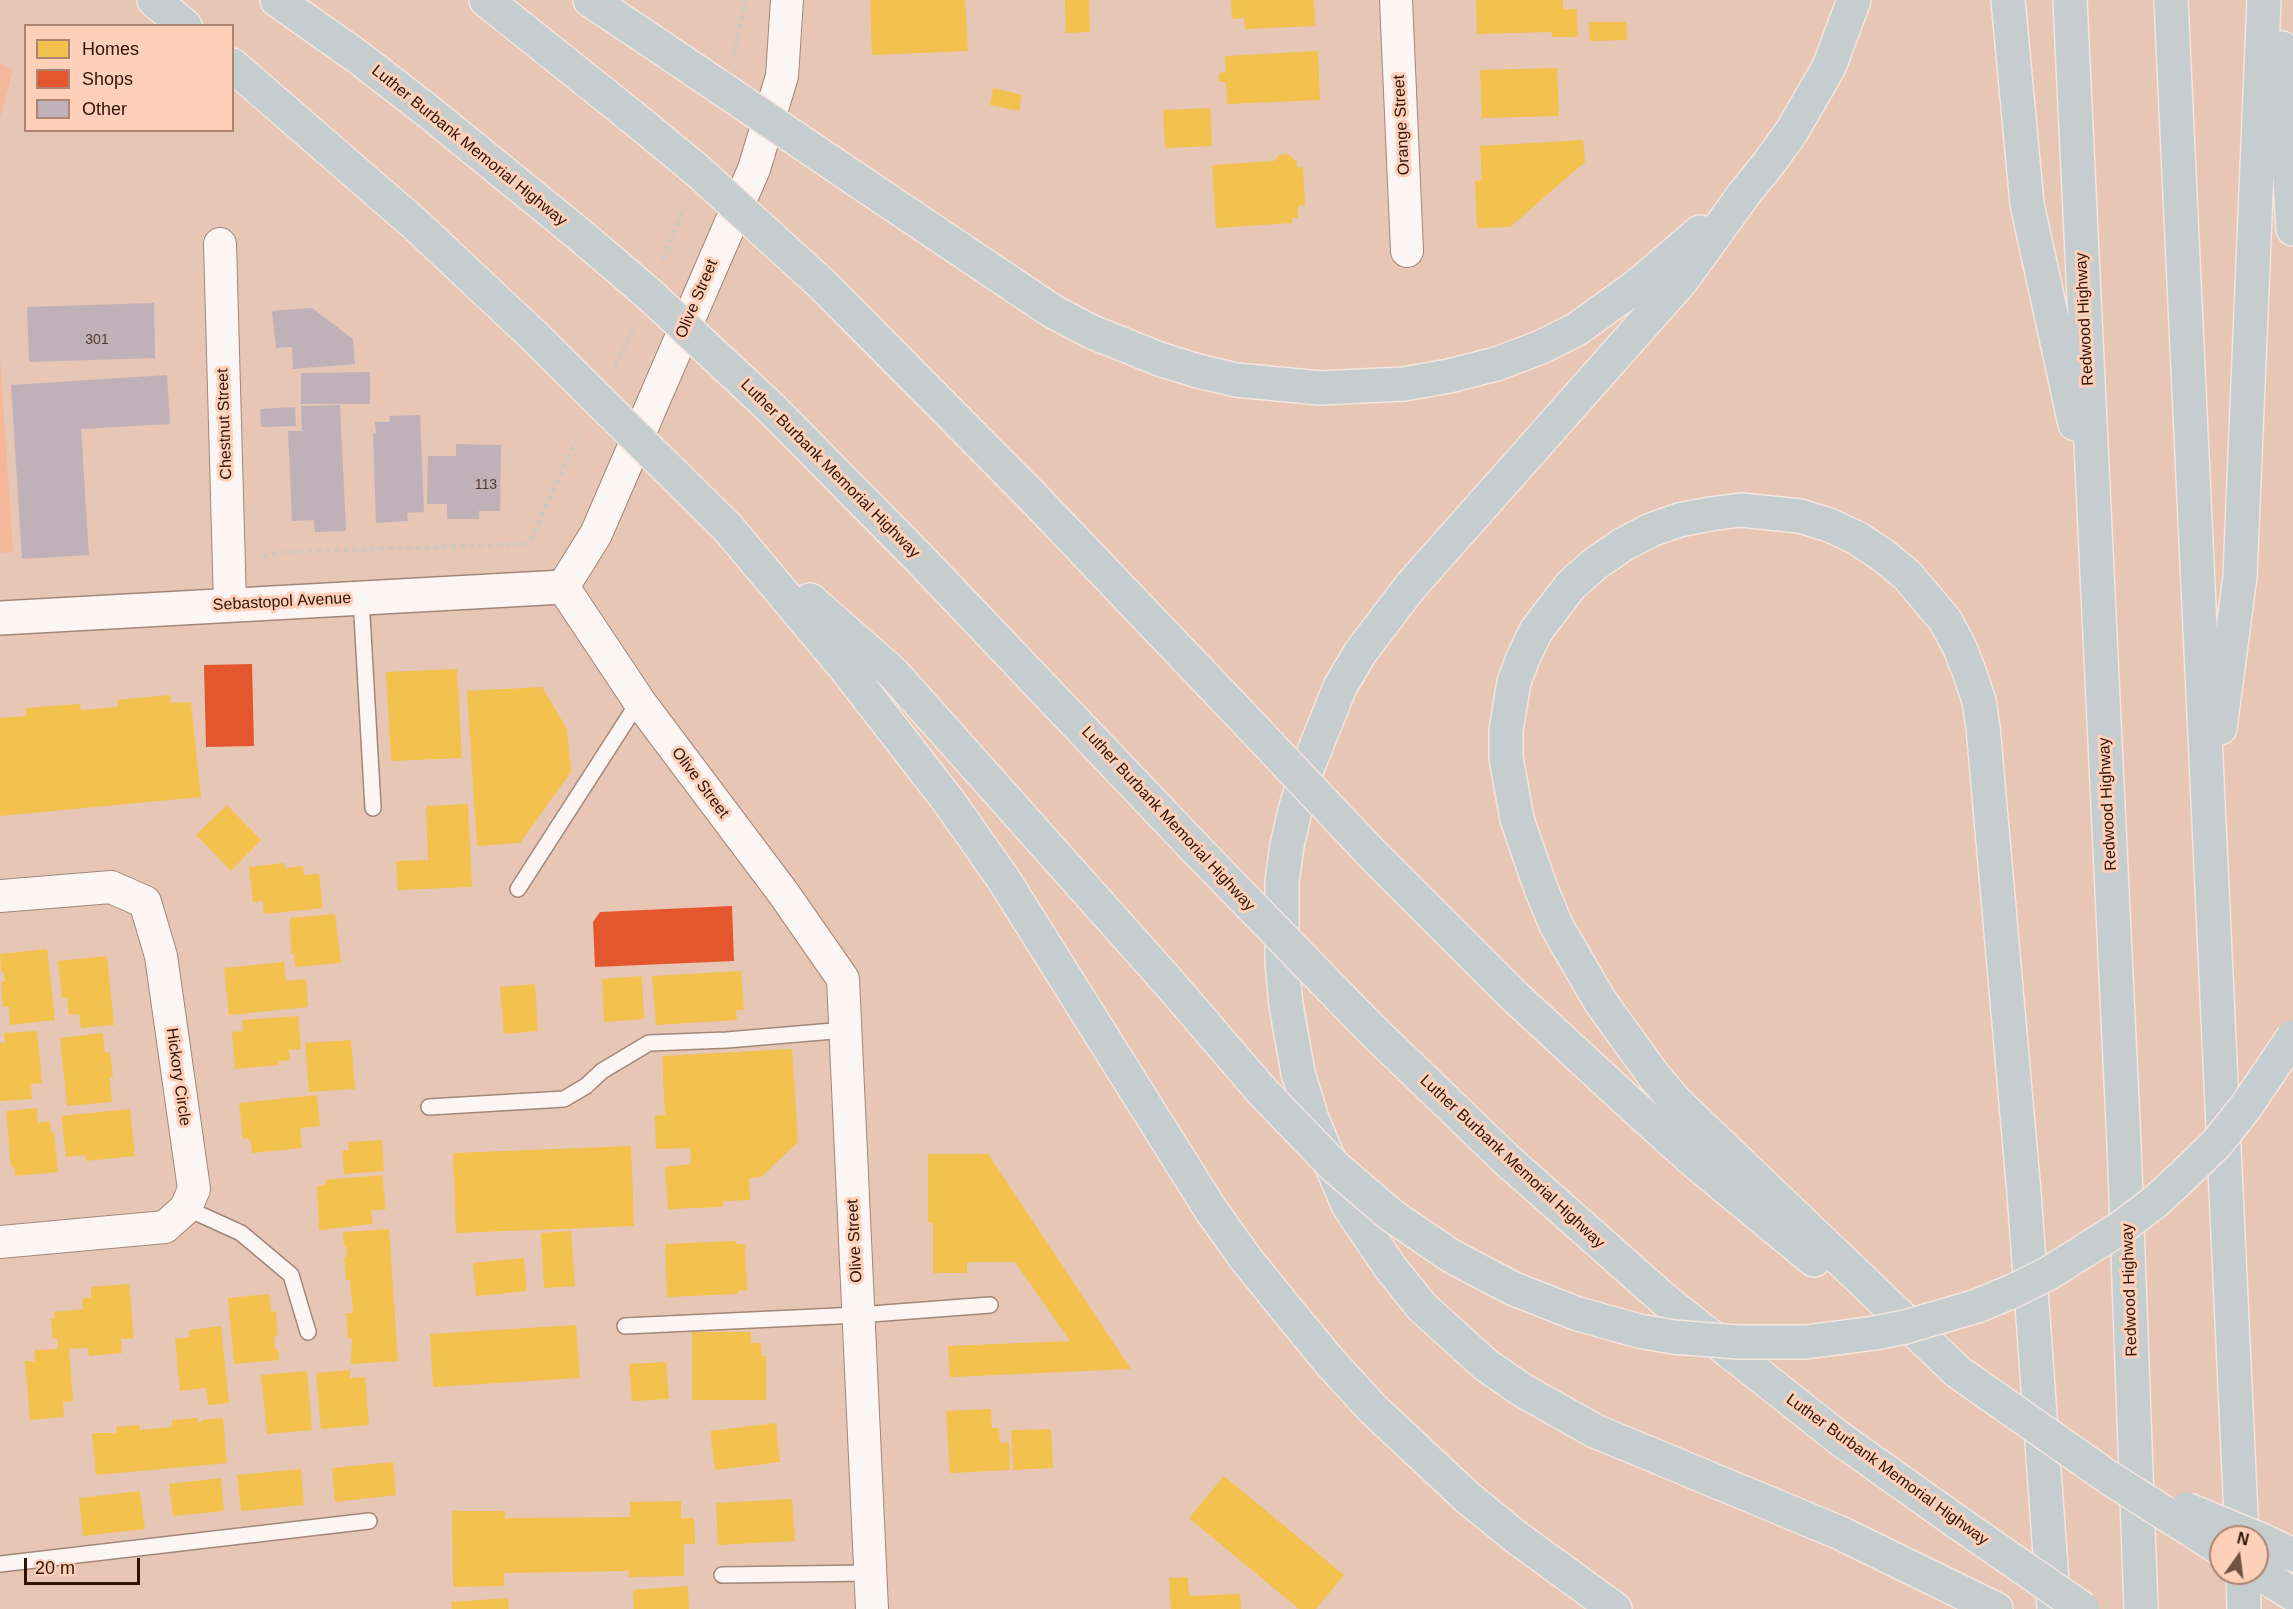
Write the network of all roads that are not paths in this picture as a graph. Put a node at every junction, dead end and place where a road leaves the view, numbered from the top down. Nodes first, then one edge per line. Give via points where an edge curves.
1 (154, 0) edge
2 (277, 0) edge
3 (486, 0) edge
4 (590, 0) edge
5 (786, 0) edge
6 (1396, 0) edge
7 (1854, 0) edge
8 (2008, 0) edge
9 (2070, 0) edge
10 (2170, 0) edge
11 (2264, 0) edge
12 (2278, 0) edge
13 (183, 24) edge
14 (234, 67) edge
15 (1744, 194) junction
16 (2293, 228) edge
17 (220, 244) dead end
18 (1407, 251) dead end
19 (2095, 519) junction
20 (728, 528) junction
21 (563, 586) junction
22 (361, 598) junction
23 (230, 604) junction
24 (0, 618) edge
25 (639, 701) junction
26 (373, 808) dead end
27 (2209, 810) junction
28 (518, 889) dead end
29 (0, 896) edge
30 (845, 1030) junction
31 (2293, 1037) edge
32 (429, 1107) dead end
33 (186, 1208) junction
34 (0, 1242) edge
35 (990, 1305) dead end
36 (858, 1315) junction
37 (625, 1326) dead end
38 (308, 1332) dead end
39 (1958, 1372) junction
40 (2108, 1477) junction
41 (369, 1521) dead end
42 (2224, 1525) edge
43 (2241, 1525) edge
44 (2209, 1541) edge
45 (2269, 1544) edge
46 (2293, 1554) edge
47 (0, 1564) edge
48 (870, 1573) junction
49 (722, 1575) dead end
50 (2269, 1579) edge
51 (2243, 1585) edge
52 (2293, 1594) edge
53 (872, 1609) edge
54 (1615, 1609) edge
55 (1996, 1609) edge
56 (2054, 1609) edge
57 (2084, 1609) edge
58 (2141, 1609) edge
59 (2244, 1609) edge

1 - 13 highway
2 - 57 highway, Luther Burbank Memorial Highway, bridge via 420,105 580,235 771,408 1371,1029 1508,1161 1667,1302 1839,1438
3 - 39 highway, bridge via 698,171 825,287 1024,487 1376,858 1511,993 1694,1161
4 - 15 highway, bridge via 1043,304 1092,332 1162,360 1247,381 1320,388 1393,385 1449,376 1539,348 1577,329 1637,286
5 - 21 street, Olive Street via 782,76 754,169 596,534
6 - 18 street, Orange Street
7 - 15 highway via 1829,67 1812,98
8 - 19 highway via 2027,204
9 - 19 highway, Redwood Highway
10 - 27 highway
11 - 27 highway via 2240,576
12 - 16 highway
14 - 20 highway, bridge via 415,224
15 - 55 highway via 1682,280 1410,587 1360,653 1340,687 1310,764 1287,845 1282,882 1282,962 1290,1036 1312,1119 1348,1205 1422,1307 1486,1365 1595,1431 1838,1532
17 - 23 street, Chestnut Street
19 - 58 highway, Redwood Highway
20 - 31 highway, bridge via 893,673 1334,1166 1390,1215 1443,1252 1514,1289 1578,1314 1673,1337 1806,1342 1905,1327 1977,1306 2049,1273 2154,1202 2217,1143 2246,1108
20 - 54 highway via 847,670 950,803 1011,889 1211,1210 1288,1311 1373,1408 1467,1497
21 - 22 street, Sebastopol Avenue
21 - 25 street, Olive Street
22 - 23 street, Sebastopol Avenue
22 - 26 lane
23 - 24 street, Sebastopol Avenue
25 - 28 lane
25 - 30 street, Olive Street via 843,980
27 - 43 highway
29 - 33 street, Hickory Circle via 111,887 145,902 161,956 194,1189
30 - 32 lane via 649,1043 564,1099
30 - 36 street, Olive Street
33 - 34 street via 165,1227
33 - 38 lane via 241,1233 291,1275
35 - 36 lane
36 - 37 lane
36 - 48 street, Olive Street
39 - 40 highway, bridge
39 - 56 highway via 1676,1102 1600,1001 1556,925 1540,886 1517,819 1506,758 1514,682 1536,631 1571,585 1596,563 1650,530 1690,518 1741,510 1800,516 1829,525 1866,544 1907,575 1945,620 1969,671 1983,728 2024,1193
40 - 42 highway, bridge
40 - 44 highway, bridge
41 - 47 lane
45 - 46 highway
48 - 49 lane
48 - 53 street, Olive Street
50 - 52 highway
51 - 59 highway

